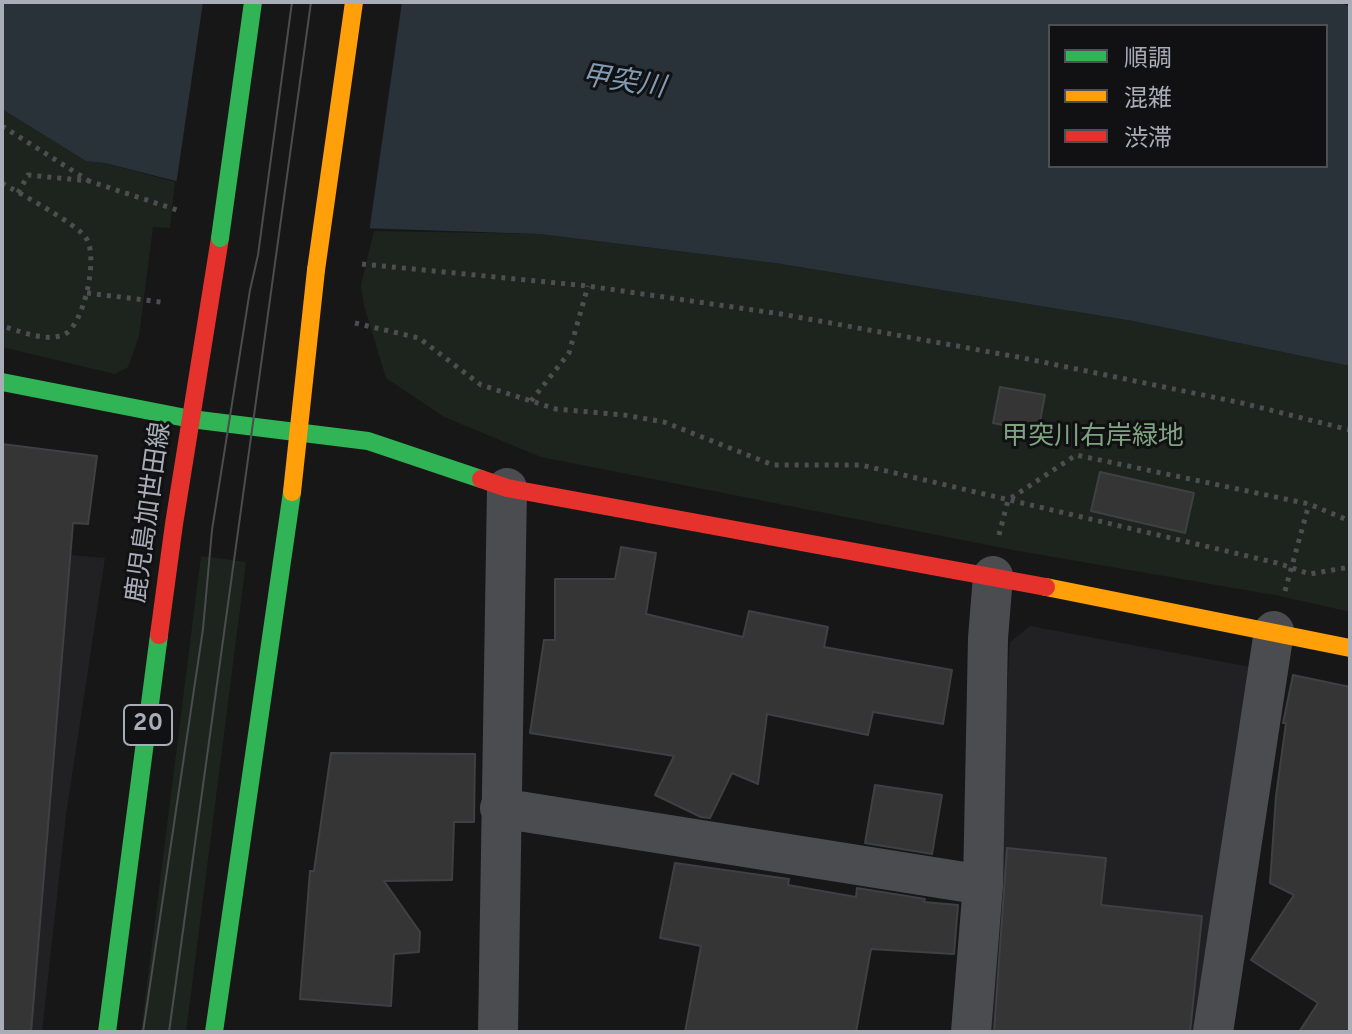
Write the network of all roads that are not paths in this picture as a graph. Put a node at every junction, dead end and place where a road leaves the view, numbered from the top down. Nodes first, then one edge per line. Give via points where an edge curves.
1 (253, 2) edge
2 (354, 2) edge
3 (2, 382) edge
4 (191, 419) junction
5 (300, 432) junction
6 (507, 488) junction
7 (993, 576) junction
8 (1274, 631) junction
9 (1350, 648) edge
10 (500, 808) junction
11 (983, 885) junction
12 (107, 1032) edge
13 (214, 1032) edge
14 (498, 1032) edge
15 (971, 1032) edge
16 (1213, 1032) edge

1 - 4 main road, 鹿児島加世田線 / 20, bridge
2 - 5 main road, bridge via 316,270
3 - 4 main road
4 - 5 main road
4 - 12 main road, 鹿児島加世田線 / 20
5 - 6 main road via 368,441
5 - 13 main road
6 - 7 main road
6 - 10 street
7 - 8 main road
7 - 11 street
8 - 9 main road
8 - 16 street
10 - 11 street
10 - 14 street
11 - 15 street

